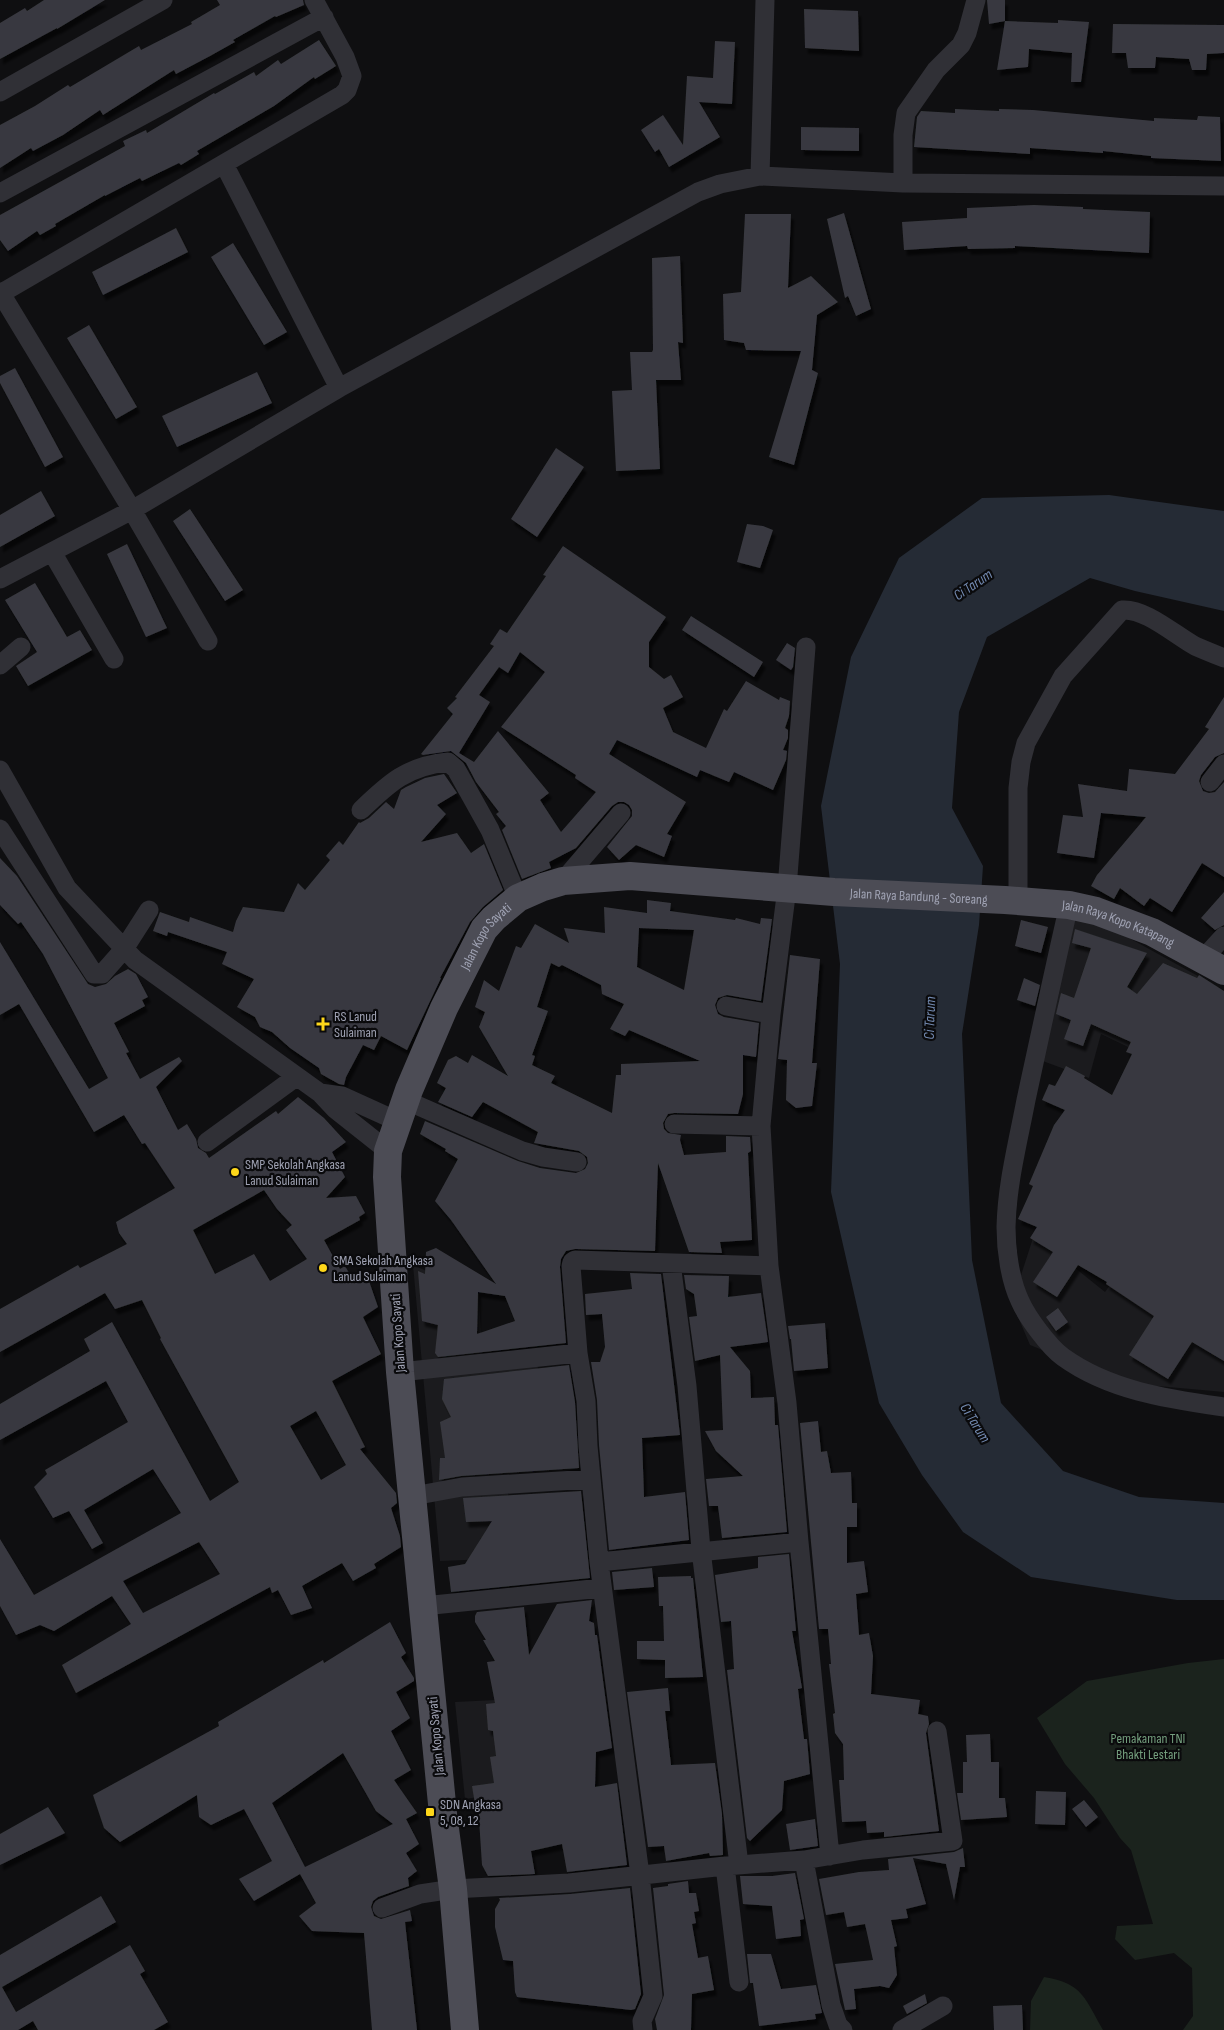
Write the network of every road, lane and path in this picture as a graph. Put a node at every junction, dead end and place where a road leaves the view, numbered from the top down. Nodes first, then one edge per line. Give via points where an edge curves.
1 (164, 0) edge
2 (314, 0) edge
3 (765, 0) edge
4 (976, 0) edge
5 (324, 17) junction
6 (0, 92) edge
7 (224, 164) junction
8 (760, 176) junction
9 (903, 182) junction
10 (1224, 186) edge
11 (0, 193) edge
12 (0, 294) edge
13 (339, 388) junction
14 (132, 510) junction
15 (52, 552) junction
16 (0, 580) edge
17 (208, 641) dead end
18 (21, 647) dead end
19 (806, 647) dead end
20 (1224, 658) edge
21 (114, 659) dead end
22 (0, 665) edge
23 (1224, 764) edge
24 (0, 770) edge
25 (1210, 782) dead end
26 (361, 810) dead end
27 (621, 813) dead end
28 (0, 830) edge
29 (563, 881) junction
30 (787, 888) junction
31 (834, 892) joint
32 (518, 898) junction
33 (1012, 900) junction
34 (1069, 904) junction
35 (149, 910) dead end
36 (1224, 936) edge
37 (124, 949) junction
38 (1214, 965) edge
39 (726, 1006) dead end
40 (771, 1014) junction
41 (296, 1077) junction
42 (320, 1093) junction
43 (401, 1110) junction
44 (674, 1124) dead end
45 (761, 1126) junction
46 (207, 1142) dead end
47 (388, 1151) junction
48 (577, 1162) dead end
49 (670, 1262) junction
50 (769, 1266) junction
51 (578, 1353) junction
52 (400, 1372) junction
53 (1224, 1407) edge
54 (591, 1479) junction
55 (413, 1496) junction
56 (799, 1542) junction
57 (701, 1550) junction
58 (599, 1562) junction
59 (602, 1588) junction
60 (424, 1606) junction
61 (937, 1731) dead end
62 (830, 1856) junction
63 (804, 1860) junction
64 (732, 1866) junction
65 (640, 1875) junction
66 (452, 1882) junction
67 (382, 1908) dead end
68 (739, 1982) dead end
69 (943, 2006) dead end
70 (465, 2030) edge
71 (643, 2030) edge
72 (843, 2030) edge
73 (902, 2030) edge

1 - 6 street
2 - 5 street
3 - 8 street
4 - 9 street via 974,14 961,44 936,70 906,113
5 - 7 street via 352,76 347,90
5 - 11 street
7 - 12 street
7 - 13 street
8 - 9 street
8 - 13 street via 698,192
9 - 10 street
12 - 14 street
13 - 14 street
14 - 15 street
14 - 17 street
15 - 16 street
15 - 21 street
18 - 22 street
19 - 30 street
20 - 33 street via 1195,646 1131,609 1122,610 1063,676 1026,743 1021,762
23 - 25 street
24 - 37 street via 67,888
26 - 32 street via 402,774 448,762 456,769 490,830
27 - 29 street
28 - 37 street via 94,974 102,974
29 - 30 main road, Jalan Kopo Sayati via 630,876
29 - 32 main road, Jalan Kopo Sayati
30 - 31 main road, Jalan Kopo Sayati
30 - 40 street
31 - 33 main road, Jalan Raya Bandung - Soreang
32 - 43 main road, Jalan Kopo Sayati via 484,929 444,1008
33 - 34 main road, Jalan Raya Kopo Katapang
34 - 38 main road, Jalan Raya Kopo Katapang via 1145,929
34 - 53 street via 1010,1185 1006,1228 1016,1290 1020,1302 1047,1343 1063,1357 1115,1384 1154,1396
35 - 37 street
36 - 38 street
37 - 41 street
39 - 40 street
40 - 45 street
41 - 42 street
41 - 46 street
42 - 43 street
42 - 47 street
43 - 47 main road, Jalan Kopo Sayati
43 - 48 street via 522,1151
44 - 45 street
45 - 50 street
47 - 52 main road, Jalan Kopo Sayati
49 - 50 street
49 - 51 street via 572,1262
49 - 57 street via 687,1386
50 - 56 street via 787,1403
51 - 52 street
51 - 54 street via 586,1401
52 - 55 main road, Jalan Kopo Sayati
54 - 55 street via 462,1487
54 - 58 street
55 - 60 main road, Jalan Kopo Sayati
56 - 57 street
56 - 62 street
57 - 58 street
57 - 64 street
58 - 59 street
59 - 60 street
59 - 65 street
60 - 66 main road, Jalan Kopo Sayati
61 - 62 street via 953,1841
62 - 63 street
63 - 64 street
63 - 72 street via 831,2005
64 - 65 street
64 - 68 street
65 - 66 street via 569,1883
65 - 71 street via 653,1996 642,2021
66 - 67 street
66 - 70 main road, Jalan Kopo Sayati
69 - 73 street

